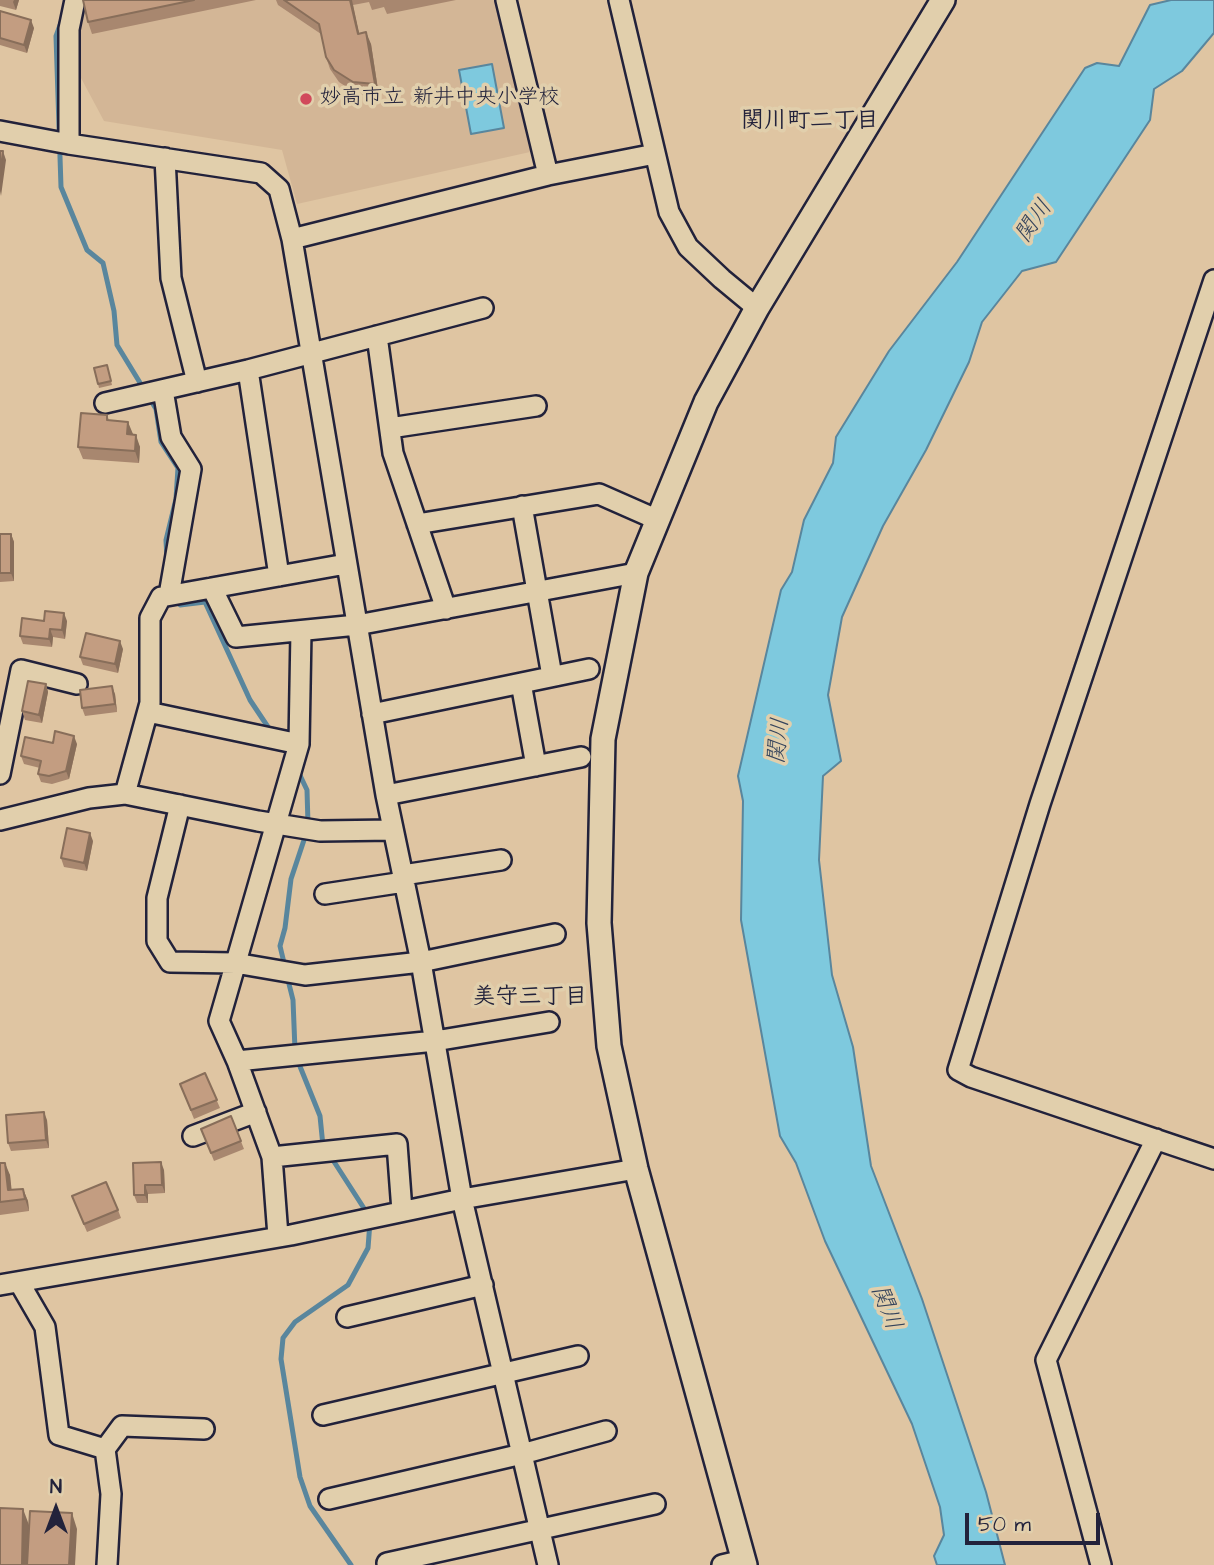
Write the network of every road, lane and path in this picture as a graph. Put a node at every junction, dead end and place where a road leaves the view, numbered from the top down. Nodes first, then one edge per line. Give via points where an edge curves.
1 (75, 0) edge
2 (506, 0) edge
3 (619, 0) edge
4 (943, 0) edge
5 (0, 131) edge
6 (69, 144) junction
7 (655, 154) junction
8 (165, 158) junction
9 (548, 175) junction
10 (292, 239) junction
11 (1214, 280) edge
12 (1211, 301) edge
13 (483, 308) dead end
14 (757, 308) junction
15 (377, 336) junction
16 (310, 353) junction
17 (248, 370) junction
18 (197, 382) junction
19 (163, 390) junction
20 (105, 403) dead end
21 (536, 407) dead end
22 (390, 428) junction
23 (522, 506) junction
24 (658, 520) junction
25 (417, 524) junction
26 (346, 565) junction
27 (636, 573) junction
28 (279, 576) junction
29 (212, 588) junction
30 (538, 591) junction
31 (169, 595) junction
32 (446, 608) junction
33 (358, 625) junction
34 (301, 631) junction
35 (589, 669) dead end
36 (552, 676) junction
37 (521, 683) junction
38 (77, 684) dead end
39 (148, 712) junction
40 (372, 714) junction
41 (299, 744) junction
42 (580, 757) dead end
43 (536, 766) junction
44 (0, 774) edge
45 (125, 794) junction
46 (386, 795) junction
47 (180, 805) junction
48 (0, 820) edge
49 (276, 824) junction
50 (393, 830) junction
51 (501, 860) dead end
52 (404, 879) junction
53 (324, 894) dead end
54 (555, 934) dead end
55 (421, 962) junction
56 (235, 963) junction
57 (549, 1022) dead end
58 (435, 1041) junction
59 (237, 1061) junction
60 (256, 1112) junction
61 (193, 1136) dead end
62 (1156, 1139) junction
63 (272, 1157) junction
64 (1214, 1159) edge
65 (636, 1169) junction
66 (462, 1199) junction
67 (402, 1211) junction
68 (278, 1236) junction
69 (10, 1283) edge
70 (483, 1285) junction
71 (347, 1317) dead end
72 (578, 1356) dead end
73 (503, 1373) junction
74 (323, 1415) dead end
75 (204, 1429) dead end
76 (606, 1431) dead end
77 (106, 1449) junction
78 (522, 1454) junction
79 (329, 1499) dead end
80 (655, 1504) dead end
81 (540, 1530) junction
82 (387, 1563) dead end
83 (737, 1563) edge
84 (107, 1565) edge
85 (548, 1565) edge
86 (1101, 1565) edge

1 - 6 street via 69,29
2 - 9 street
3 - 7 street
4 - 14 street
5 - 6 street
6 - 8 street
7 - 9 street
7 - 14 street via 669,212 688,247
8 - 10 street via 261,173 279,189
8 - 18 street via 171,278
9 - 10 street
10 - 16 street
11 - 12 street
12 - 62 street via 1040,804 958,1070
13 - 15 street
14 - 24 street via 706,402
15 - 16 street
15 - 22 street
16 - 17 street
16 - 26 street
17 - 18 street
17 - 28 street
18 - 19 street
19 - 20 street
19 - 31 street via 171,437 191,469
21 - 22 street
22 - 25 street via 393,453
23 - 24 street via 599,494
23 - 25 street
23 - 30 street
24 - 27 street
25 - 32 street
26 - 28 street
26 - 33 street
27 - 30 street
27 - 65 street via 603,739 599,923 609,1046
28 - 29 street
29 - 31 street
29 - 34 street via 236,637
30 - 32 street
30 - 36 street
31 - 39 street via 161,597 150,618
32 - 33 street
33 - 34 street
33 - 40 street
34 - 41 street
35 - 36 street
36 - 37 street
37 - 40 street
37 - 43 street
38 - 44 street via 21,670
39 - 41 street
39 - 45 street
40 - 46 street
41 - 49 street
42 - 43 street
43 - 46 street
45 - 47 street
45 - 48 street
46 - 50 street
47 - 49 street
47 - 56 street via 157,898 157,941 170,962
49 - 50 street via 320,831
49 - 56 street
50 - 52 street
51 - 52 street
52 - 53 street
52 - 55 street
54 - 55 street
55 - 56 street via 305,975
55 - 58 street
56 - 59 street via 219,1021
57 - 58 street
58 - 59 street
58 - 66 street
59 - 60 street
60 - 61 street
60 - 63 street
62 - 64 street
62 - 86 street via 1046,1360
63 - 67 street via 397,1144
63 - 68 street
65 - 66 street
65 - 83 street
66 - 67 street
66 - 70 street
67 - 68 street
68 - 69 street
69 - 77 street via 45,1327 59,1435
70 - 71 street
70 - 73 street
72 - 73 street
73 - 74 street
73 - 78 street
75 - 77 street via 122,1426
76 - 78 street
77 - 84 street via 111,1494
78 - 79 street
78 - 81 street
80 - 81 street
81 - 82 street
81 - 85 street

